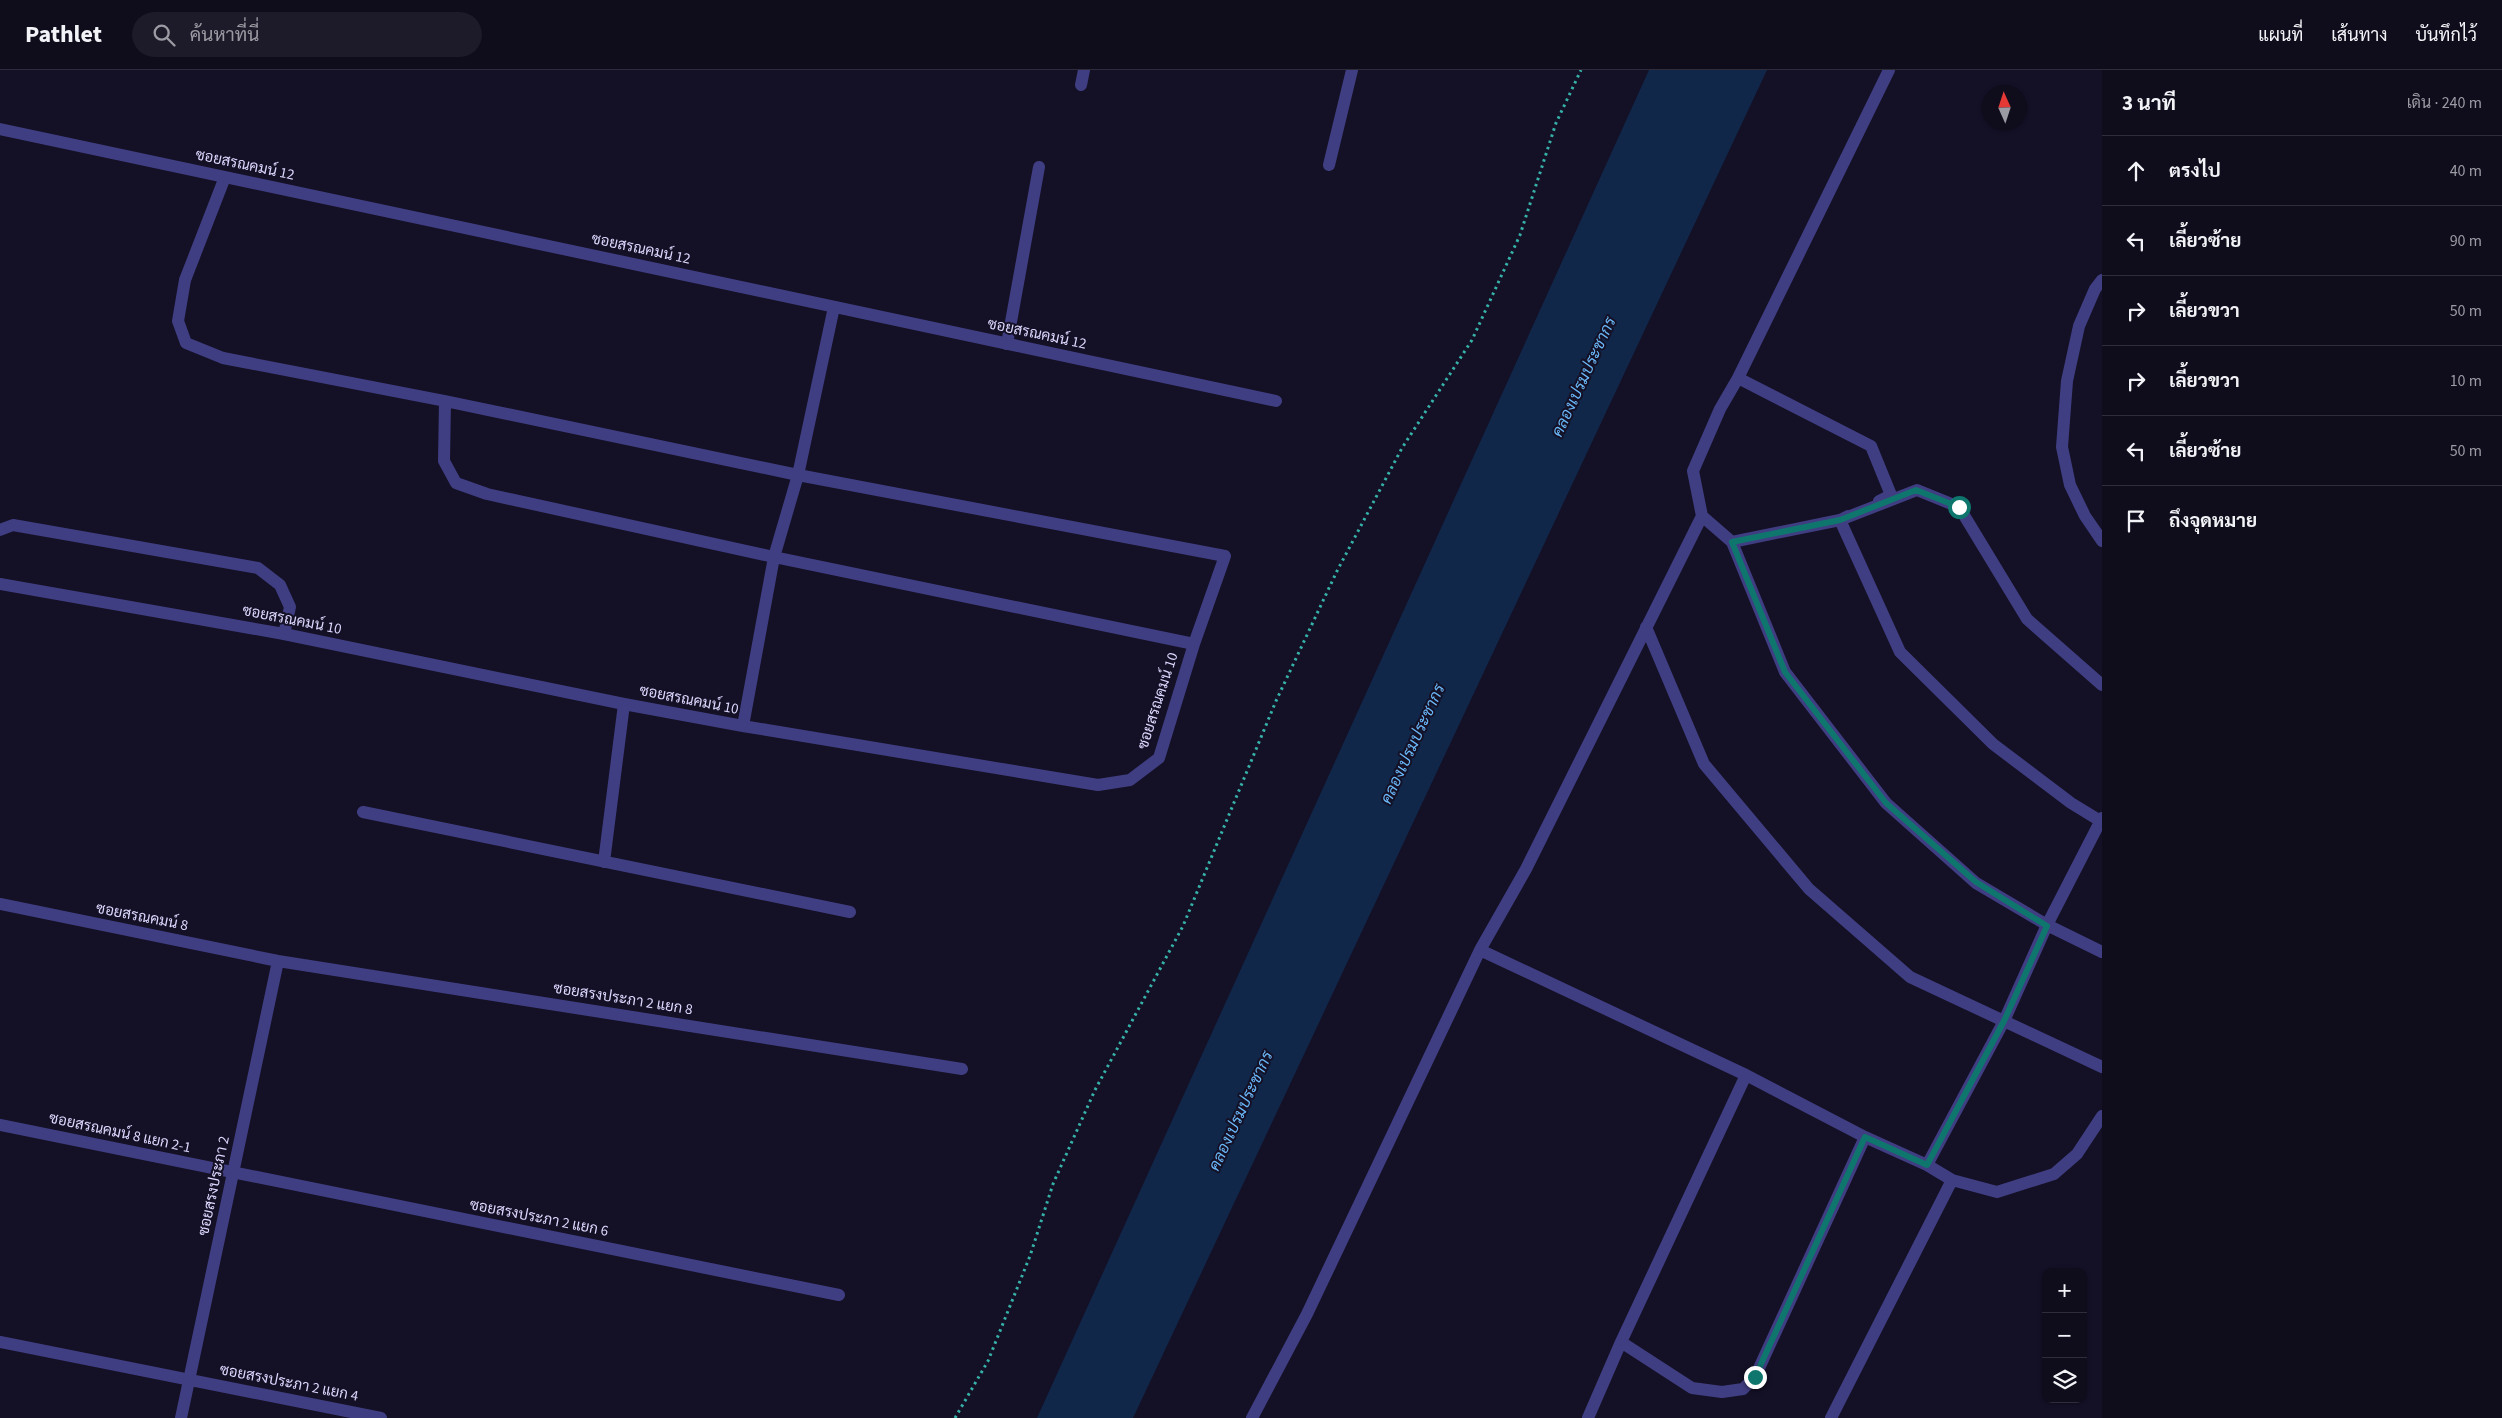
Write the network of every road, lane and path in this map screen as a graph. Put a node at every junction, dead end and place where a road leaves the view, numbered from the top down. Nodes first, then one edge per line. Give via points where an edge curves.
1 (1084, 70) edge
2 (1352, 70) edge
3 (1581, 70) edge
4 (1889, 70) edge
5 (1081, 85) dead end
6 (0, 129) edge
7 (1329, 165) dead end
8 (1039, 167) dead end
9 (225, 177) junction
10 (2102, 280) edge
11 (834, 307) junction
12 (1007, 344) junction
13 (1738, 378) junction
14 (444, 401) junction
15 (1276, 401) dead end
16 (798, 476) junction
17 (1702, 516) junction
18 (1840, 520) junction
19 (0, 530) edge
20 (2102, 541) edge
21 (1732, 542) junction
22 (774, 558) junction
23 (0, 584) edge
24 (1646, 627) junction
25 (284, 634) junction
26 (1194, 644) junction
27 (2102, 685) edge
28 (624, 704) junction
29 (743, 726) junction
30 (363, 812) dead end
31 (2101, 820) edge
32 (604, 862) junction
33 (0, 904) edge
34 (850, 912) dead end
35 (2047, 926) junction
36 (1480, 950) junction
37 (2102, 952) edge
38 (278, 961) junction
39 (2004, 1021) junction
40 (2102, 1067) edge
41 (962, 1069) dead end
42 (1746, 1075) junction
43 (2102, 1116) edge
44 (0, 1125) edge
45 (1865, 1137) junction
46 (1927, 1165) junction
47 (234, 1173) junction
48 (1952, 1180) junction
49 (839, 1295) dead end
50 (0, 1342) edge
51 (1621, 1342) junction
52 (190, 1379) junction
53 (181, 1418) edge
54 (381, 1418) edge
55 (955, 1418) edge
56 (1252, 1418) edge
57 (1588, 1418) edge
58 (1831, 1418) edge

1 - 5 street
2 - 7 street
3 - 55 path via 1556,123 1520,235 1472,340 1402,448 1336,571 1276,701 1183,926 1095,1090 1052,1184 1030,1256 988,1361
4 - 13 street
6 - 9 street, ซอยสรณคมน์ 12
8 - 12 street
9 - 11 street, ซอยสรณคมน์ 12
9 - 14 street via 185,280 178,321 186,344 224,358
10 - 20 street via 2079,326 2067,380 2062,447 2070,485
11 - 12 street, ซอยสรณคมน์ 12
11 - 16 street
12 - 15 street, ซอยสรณคมน์ 12
13 - 17 street via 1720,409 1693,471
13 - 18 street via 1870,446 1891,495
14 - 16 street
14 - 22 street via 444,460 456,483 487,494
16 - 22 street
16 - 26 street, ซอยสรณคมน์ 10 via 1225,556
17 - 21 street
17 - 24 street
18 - 21 street
18 - 27 street via 1916,490 1959,507 2027,619
18 - 31 street via 1900,652 1993,744 2071,803
19 - 25 street via 13,525 258,568 280,585 290,607
21 - 35 street via 1785,672 1886,803 1976,882
22 - 26 street
22 - 29 street
23 - 25 street, ซอยสรณคมน์ 10
24 - 36 street via 1526,870
24 - 39 street via 1704,764 1809,889 1910,977
25 - 28 street, ซอยสรณคมน์ 10
26 - 29 street, ซอยสรณคมน์ 10 via 1159,758 1130,780 1098,785
28 - 29 street, ซอยสรณคมน์ 10
28 - 32 street
30 - 32 street
31 - 35 street
32 - 34 street
33 - 38 street, ซอยสรณคมน์ 8
35 - 37 street
35 - 39 street
36 - 42 street
36 - 56 street via 1307,1314
38 - 41 street, ซอยสรงประภา 2 แยก 8
38 - 47 street, ซอยสรงประภา 2
39 - 40 street
39 - 46 street
42 - 45 street
42 - 51 street
43 - 48 street via 2077,1154 2054,1174 1997,1192
44 - 47 street, ซอยสรณคมน์ 8 แยก 2-1
45 - 46 street
45 - 51 street via 1755,1377 1743,1389 1722,1392 1692,1388
46 - 48 street
47 - 49 street, ซอยสรงประภา 2 แยก 6
47 - 52 street, ซอยสรงประภา 2
48 - 58 street
50 - 52 street, ซอยสรงประภา 2 แยก 4
51 - 57 street
52 - 53 street, ซอยสรงประภา 2
52 - 54 street, ซอยสรงประภา 2 แยก 4

